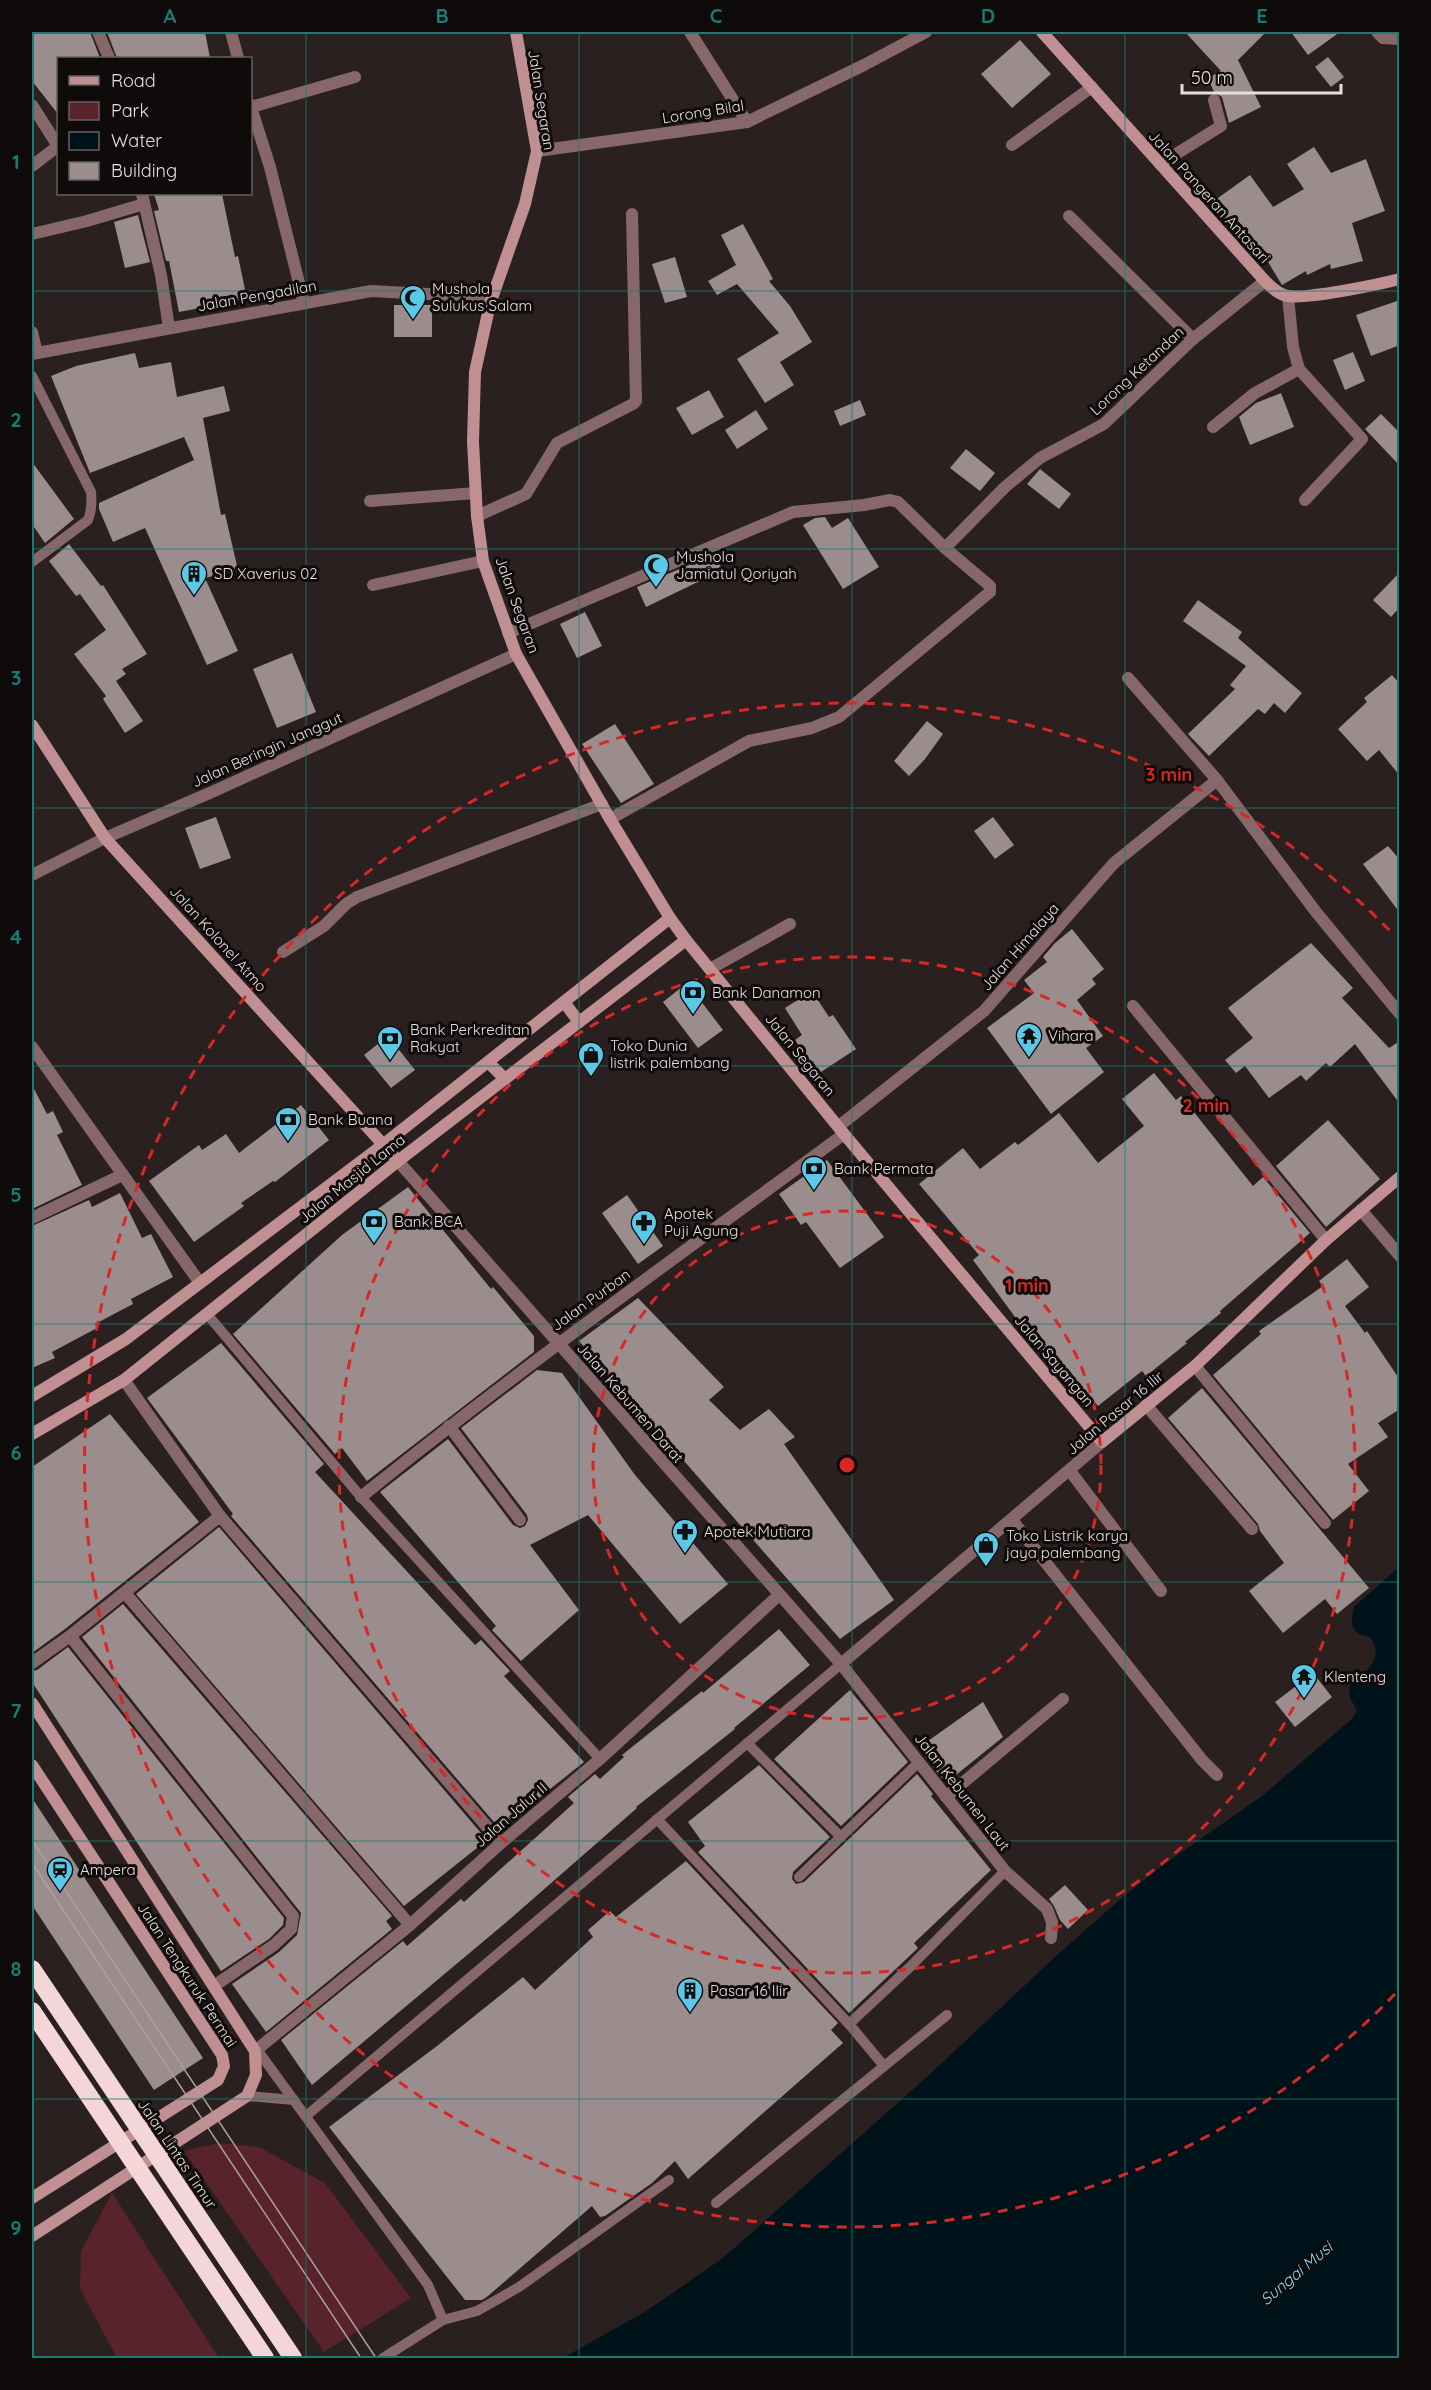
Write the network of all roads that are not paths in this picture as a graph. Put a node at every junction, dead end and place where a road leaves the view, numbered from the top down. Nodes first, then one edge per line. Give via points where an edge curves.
1 (98, 32) edge
2 (231, 32) edge
3 (516, 32) edge
4 (690, 32) edge
5 (926, 32) edge
6 (1042, 32) edge
7 (1377, 32) edge
8 (1400, 39) edge
9 (109, 57) edge
10 (238, 57) edge
11 (355, 76) dead end
12 (1092, 87) junction
13 (1214, 100) dead end
14 (32, 105) edge
15 (252, 106) edge
16 (252, 109) edge
17 (747, 122) junction
18 (57, 144) edge
19 (1012, 145) dead end
20 (57, 147) edge
21 (537, 151) junction
22 (1160, 164) junction
23 (32, 166) edge
24 (143, 199) edge
25 (632, 214) dead end
26 (1069, 216) dead end
27 (32, 234) edge
28 (1396, 280) edge
29 (1264, 281) junction
30 (1288, 296) junction
31 (304, 303) junction
32 (490, 304) junction
33 (169, 328) junction
34 (32, 332) edge
35 (1193, 339) junction
36 (34, 353) edge
37 (1299, 369) junction
38 (32, 376) edge
39 (1213, 427) dead end
40 (476, 493) junction
41 (1305, 500) dead end
42 (370, 501) dead end
43 (477, 516) junction
44 (945, 548) junction
45 (483, 561) junction
46 (32, 562) edge
47 (373, 585) dead end
48 (508, 633) junction
49 (516, 654) junction
50 (1128, 678) dead end
51 (32, 724) edge
52 (1217, 780) junction
53 (602, 804) junction
54 (610, 819) junction
55 (105, 838) junction
56 (32, 875) edge
57 (670, 918) junction
58 (790, 924) dead end
59 (686, 940) junction
60 (283, 952) dead end
61 (710, 969) junction
62 (564, 1002) junction
63 (1132, 1006) dead end
64 (1400, 1014) edge
65 (579, 1022) junction
66 (32, 1047) edge
67 (488, 1062) junction
68 (505, 1079) junction
69 (842, 1130) junction
70 (384, 1144) junction
71 (398, 1161) junction
72 (122, 1175) junction
73 (1400, 1177) edge
74 (1361, 1210) junction
75 (32, 1218) edge
76 (1326, 1240) junction
77 (1400, 1256) edge
78 (200, 1283) junction
79 (207, 1314) junction
80 (558, 1344) junction
81 (1195, 1366) junction
82 (124, 1380) junction
83 (32, 1396) edge
84 (1146, 1405) junction
85 (449, 1426) junction
86 (32, 1434) edge
87 (1102, 1442) junction
88 (1070, 1471) junction
89 (361, 1497) junction
90 (220, 1516) junction
91 (520, 1520) dead end
92 (1012, 1520) junction
93 (1325, 1523) dead end
94 (1252, 1529) dead end
95 (1161, 1591) dead end
96 (125, 1593) junction
97 (779, 1595) junction
98 (70, 1636) junction
99 (32, 1663) edge
100 (841, 1664) junction
101 (1063, 1699) dead end
102 (32, 1702) edge
103 (747, 1743) junction
104 (600, 1759) junction
105 (919, 1762) junction
106 (32, 1765) edge
107 (1217, 1775) dead end
108 (946, 1797) junction
109 (657, 1819) junction
110 (841, 1837) junction
111 (501, 1842) junction
112 (1005, 1871) junction
113 (799, 1877) dead end
114 (410, 1925) junction
115 (1051, 1938) dead end
116 (32, 1969) edge
117 (214, 1986) junction
118 (32, 2011) edge
119 (947, 2014) dead end
120 (849, 2024) junction
121 (255, 2051) junction
122 (884, 2066) junction
123 (247, 2096) junction
124 (294, 2100) junction
125 (306, 2116) junction
126 (669, 2180) dead end
127 (32, 2198) edge
128 (716, 2203) dead end
129 (32, 2236) edge
130 (443, 2320) junction
131 (265, 2358) edge
132 (293, 2358) edge
133 (382, 2358) edge

1 - 9 street
2 - 10 street
3 - 21 main road, Jalan Segaran
4 - 17 street
5 - 17 street, Lorong Bilal
6 - 12 main road, Jalan Pangeran Antasari
7 - 8 street via 1383,38
11 - 15 street
12 - 19 street
12 - 22 main road, Jalan Pangeran Antasari
13 - 22 street via 1219,129
14 - 18 street
16 - 31 street
17 - 21 street, Lorong Bilal
20 - 23 street
21 - 32 main road, Jalan Segaran via 525,204
22 - 29 main road, Jalan Pangeran Antasari
24 - 27 street
24 - 33 street
25 - 43 street via 636,401 557,443 526,494
26 - 35 street
28 - 30 main road
29 - 30 main road, Jalan Pangeran Antasari
29 - 35 street, Lorong Ketandan
30 - 37 street
31 - 32 street, Jalan Pengadilan via 371,291 446,295
31 - 33 street, Jalan Pengadilan
32 - 40 main road, Jalan Segaran via 473,388
33 - 36 street, Jalan Pengadilan
34 - 36 street
35 - 44 street, Lorong Ketandan via 1104,424 1040,458 1005,487
37 - 39 street via 1255,393
37 - 41 street via 1362,439
38 - 46 lane via 91,492 92,511 88,520
40 - 42 street
40 - 43 main road, Jalan Segaran
43 - 45 main road, Jalan Segaran
44 - 48 street via 895,500 793,512
44 - 54 street via 990,586 990,592 839,717 812,728 749,741
45 - 47 street
45 - 48 main road, Jalan Segaran
48 - 49 main road, Jalan Segaran
49 - 53 main road, Jalan Segaran
49 - 55 street, Jalan Beringin Janggut
50 - 52 street
51 - 55 main road, Jalan Kolonel Atmo
52 - 64 street via 1316,912
52 - 69 street, Jalan Himalaya via 1114,863 984,1011
53 - 54 main road, Jalan Segaran
53 - 60 street via 357,897 319,930
54 - 57 main road, Jalan Segaran
55 - 56 street, Jalan Beringin Janggut
55 - 70 main road, Jalan Kolonel Atmo
57 - 59 main road, Jalan Segaran
57 - 62 main road
58 - 61 street
59 - 61 main road, Jalan Segaran
59 - 65 main road, Jalan Masjid Lama
61 - 69 main road, Jalan Segaran
62 - 65 main road
62 - 67 main road
63 - 76 street
65 - 68 main road, Jalan Masjid Lama
66 - 72 street
67 - 68 main road
67 - 70 main road
68 - 71 main road, Jalan Masjid Lama
69 - 80 street, Jalan Purban
69 - 87 main road, Jalan Sayangan
70 - 71 main road, Jalan Kolonel Atmo
70 - 78 main road
71 - 79 main road, Jalan Masjid Lama
71 - 80 street, Jalan Kebumen Darat
72 - 75 street
72 - 78 street
73 - 74 main road, Jalan Pasar 16 Ilir
74 - 76 main road, Jalan Pasar 16 Ilir
74 - 77 street
76 - 81 main road, Jalan Pasar 16 Ilir
78 - 83 main road via 126,1339
79 - 82 main road, Jalan Masjid Lama
79 - 89 lane
80 - 85 street, Jalan Purban
80 - 97 street, Jalan Kebumen Darat
81 - 84 main road, Jalan Pasar 16 Ilir
81 - 93 street
82 - 86 main road, Jalan Masjid Lama
82 - 90 street
84 - 87 main road, Jalan Pasar 16 Ilir
84 - 94 street
85 - 89 street, Jalan Purban
85 - 91 street
87 - 88 street, Jalan Pasar 16 Ilir
88 - 92 street, Jalan Pasar 16 Ilir
88 - 95 street
89 - 104 lane
90 - 96 street
90 - 111 street
92 - 100 street, Jalan Pasar 16 Ilir
92 - 107 street
96 - 98 street
96 - 114 street
97 - 100 street, Jalan Kebumen Darat
97 - 104 street, Jalan Jalur II
98 - 99 street
98 - 117 street via 293,1916 291,1929 274,1945
100 - 103 lane
100 - 105 street, Jalan Kebumen Laut
101 - 108 street
102 - 117 main road, Jalan Tengkuruk Permai
103 - 109 lane
103 - 110 lane
104 - 111 street, Jalan Jalur II
105 - 108 street, Jalan Kebumen Laut
105 - 110 lane
106 - 127 main road, Jalan Tengkuruk Permai via 222,2055 224,2066 218,2080
108 - 112 street, Jalan Kebumen Laut
109 - 120 lane
109 - 125 lane
110 - 113 lane
111 - 114 street, Jalan Jalur II
112 - 115 street, Jalan Kebumen Laut via 1047,1909 1052,1922
112 - 120 lane
114 - 121 street, Jalan Jalur II
116 - 132 highway, Jalan Lintas Timur, bridge
117 - 121 main road, Jalan Tengkuruk Permai
118 - 131 highway, bridge
119 - 122 lane
120 - 122 lane
121 - 123 main road via 256,2074
121 - 124 lane
122 - 128 lane
123 - 124 lane
123 - 129 main road
124 - 125 lane
125 - 130 lane via 428,2285
126 - 130 lane via 519,2287 477,2310
130 - 133 lane

